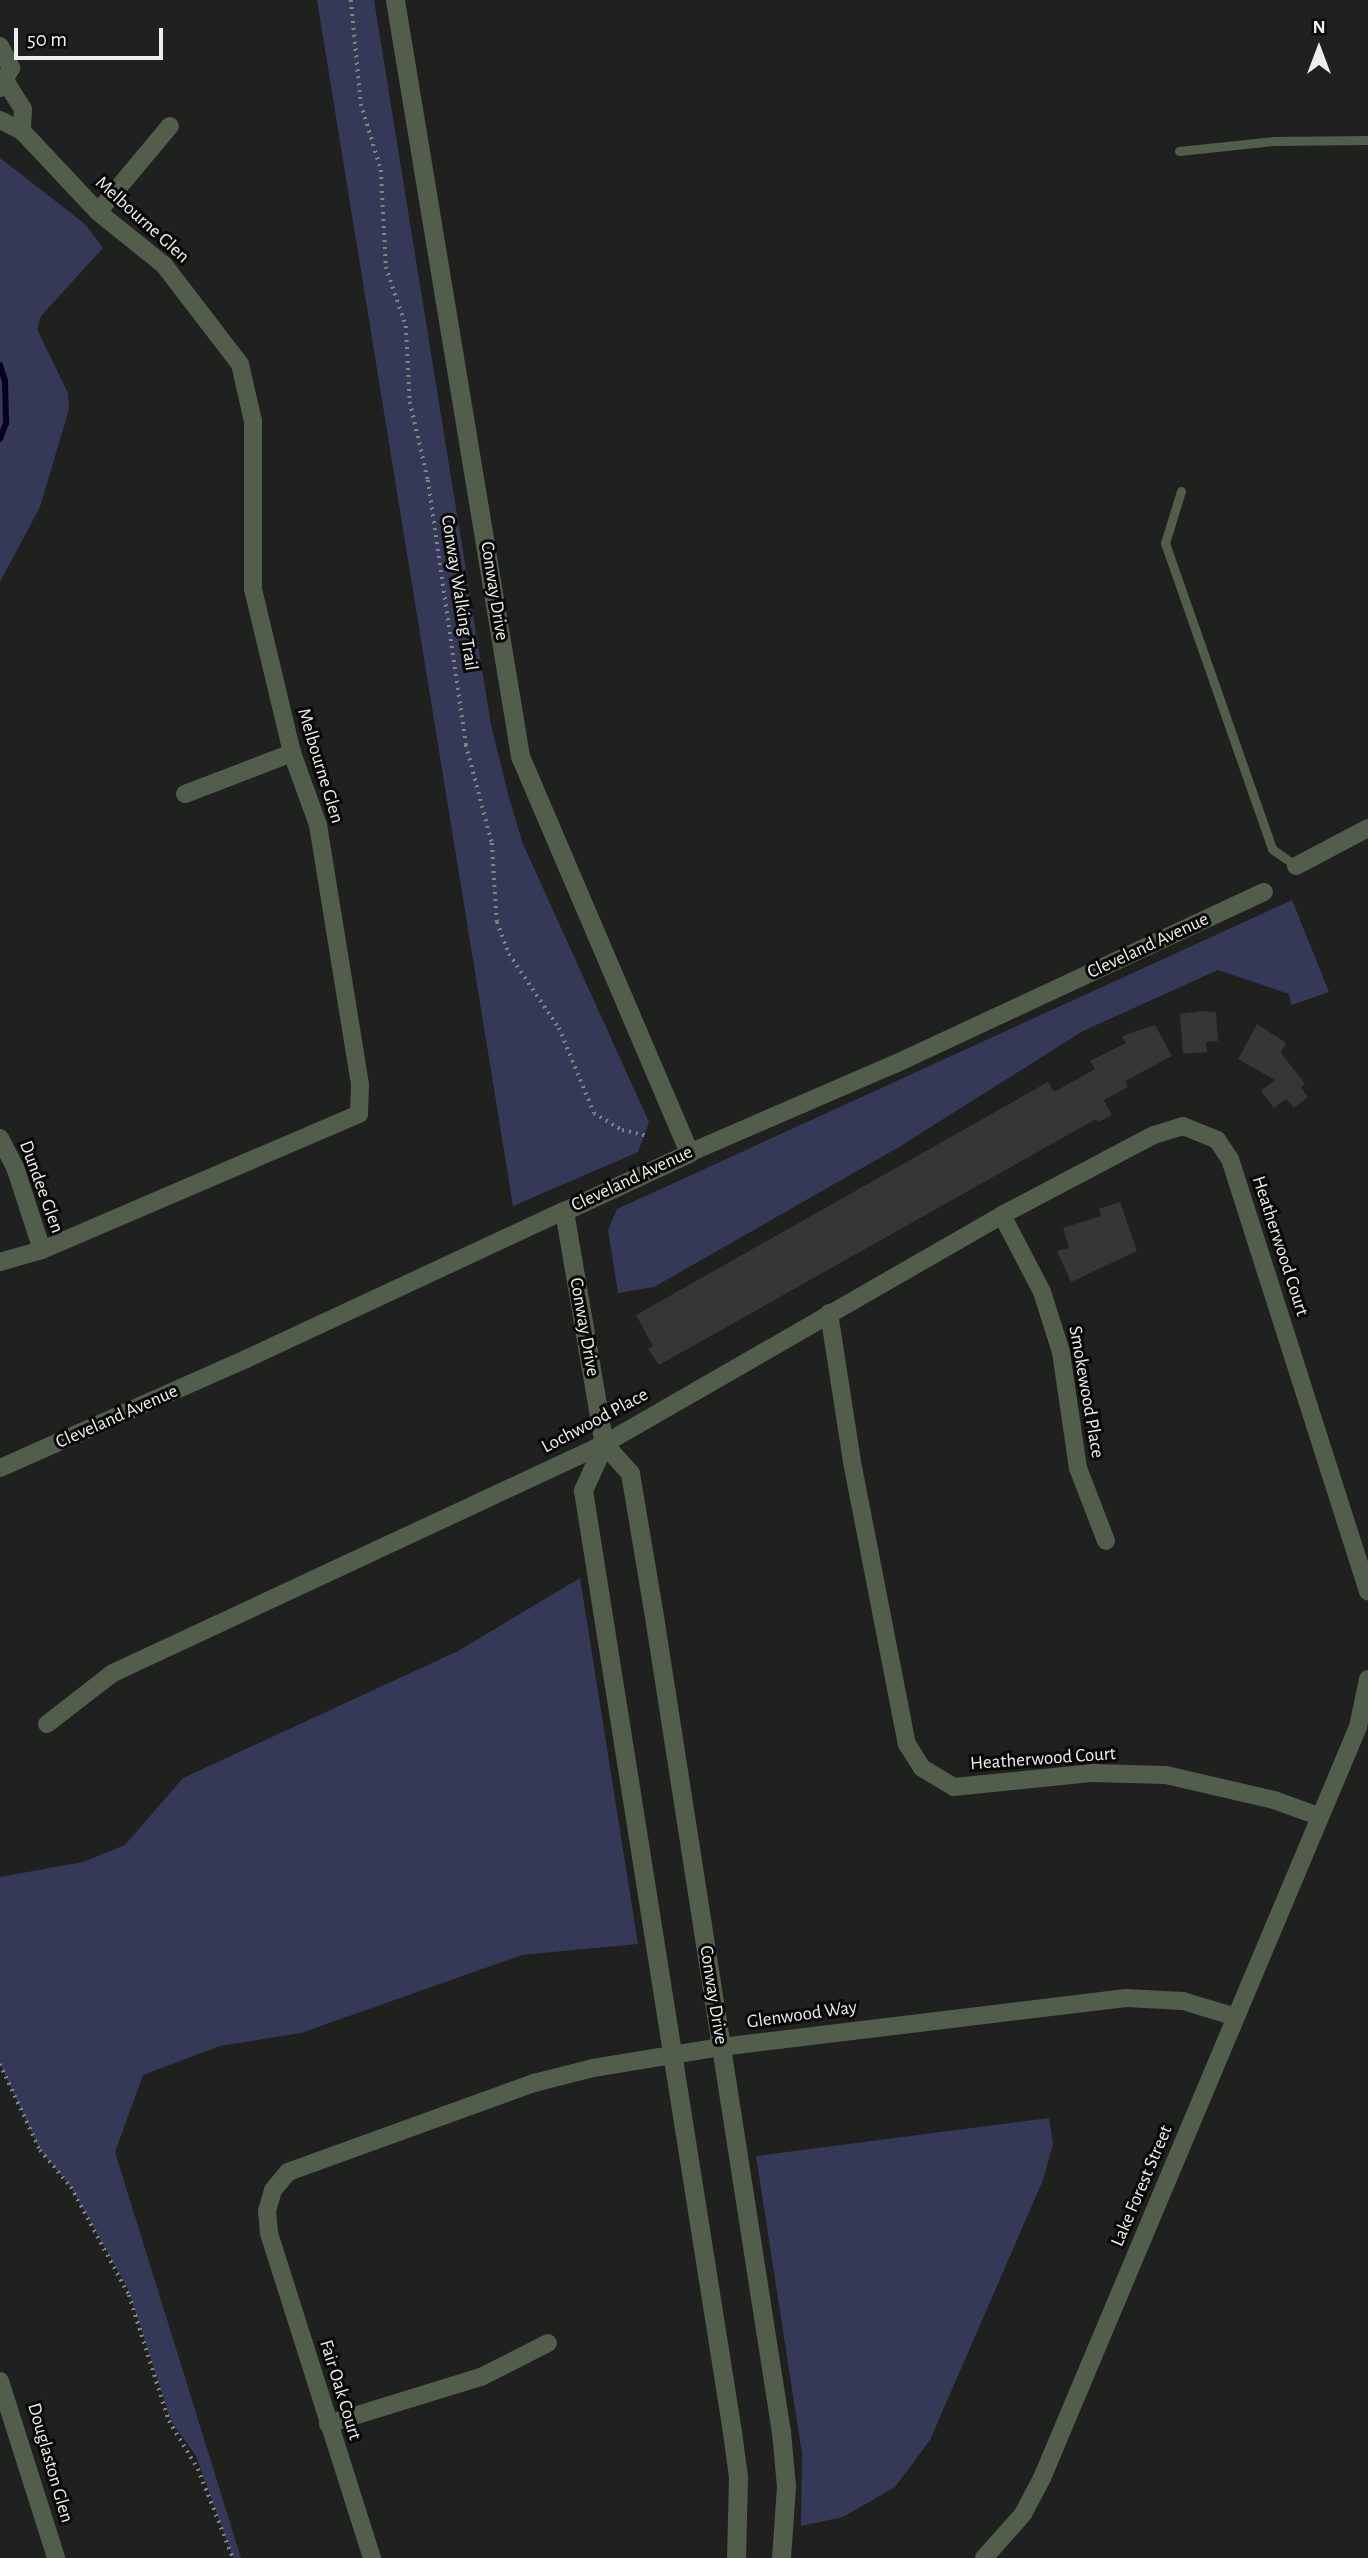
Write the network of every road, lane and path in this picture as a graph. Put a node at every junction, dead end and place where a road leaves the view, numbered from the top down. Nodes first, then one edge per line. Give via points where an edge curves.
1 (351, 0) edge
2 (395, 0) edge
3 (0, 46) edge
4 (3, 85) edge
5 (0, 120) edge
6 (170, 126) dead end
7 (22, 131) junction
8 (1368, 140) edge
9 (1179, 151) dead end
10 (98, 212) junction
11 (1181, 491) dead end
12 (292, 753) junction
13 (185, 794) dead end
14 (1368, 828) edge
15 (1296, 866) joint
16 (1264, 892) dead end
17 (1154, 1135) joint
18 (647, 1136) dead end
19 (0, 1138) edge
20 (689, 1153) junction
21 (564, 1211) junction
22 (1002, 1215) junction
23 (42, 1250) junction
24 (0, 1262) edge
25 (829, 1313) junction
26 (604, 1444) junction
27 (0, 1468) edge
28 (1106, 1541) dead end
29 (1368, 1591) edge
30 (1368, 1679) edge
31 (47, 1724) dead end
32 (1318, 1816) junction
33 (1236, 2017) junction
34 (721, 2047) junction
35 (676, 2055) junction
36 (0, 2064) edge
37 (269, 2233) joint
38 (548, 2343) dead end
39 (0, 2381) edge
40 (328, 2424) junction
41 (56, 2558) edge
42 (233, 2558) edge
43 (372, 2558) edge
44 (736, 2558) edge
45 (781, 2558) edge
46 (984, 2558) edge

1 - 18 path, Conway Walking Trail via 361,104 381,170 386,267 406,326 410,402 428,480 466,745 492,843 497,922 509,954 559,1028 594,1113 622,1130
2 - 20 street, Conway Drive via 520,756
3 - 4 street via 10,61
4 - 7 street via 23,109
5 - 7 street, Melbourne Glen
6 - 10 street
7 - 10 street, Melbourne Glen
8 - 9 lane via 1274,141
10 - 12 street, Melbourne Glen via 164,265 240,364 253,421 253,589
11 - 15 lane via 1165,543 1272,849
12 - 13 street
12 - 23 street, Melbourne Glen via 318,825 360,1085 359,1114
14 - 15 street
16 - 20 street, Cleveland Avenue via 895,1064
17 - 22 street, Lochwood Place
17 - 29 street, Heatherwood Court via 1183,1126 1217,1140 1230,1159
19 - 23 street, Dundee Glen via 15,1167
20 - 21 street, Cleveland Avenue
21 - 26 street, Conway Drive
21 - 27 street, Cleveland Avenue
22 - 25 street, Lochwood Place
22 - 28 street, Smokewood Place via 1042,1292 1061,1352 1078,1468
23 - 24 street, Melbourne Glen
25 - 26 street, Lochwood Place
25 - 32 street, Heatherwood Court via 852,1462 907,1744 922,1768 954,1787 1093,1773 1166,1775 1274,1800
26 - 31 street, Lochwood Place via 113,1673
26 - 34 street, Conway Drive via 630,1473
26 - 35 street via 583,1490
30 - 32 street via 1358,1727
32 - 33 street, Lake Forest Street
33 - 34 street, Glenwood Way via 1183,2001 1126,1998
33 - 46 street, Lake Forest Street via 1042,2478 1023,2514
34 - 35 street, Glenwood Way
34 - 45 street, Conway Drive via 781,2432 786,2486
35 - 37 street, Glenwood Way via 534,2083 288,2172 273,2190 267,2211
35 - 44 street via 738,2477
36 - 42 path via 40,2150 71,2187 129,2295 169,2421 198,2469
37 - 40 street, Fair Oak Court
38 - 40 street via 481,2377
39 - 41 street, Douglaston Glen
40 - 43 street, Fair Oak Court

